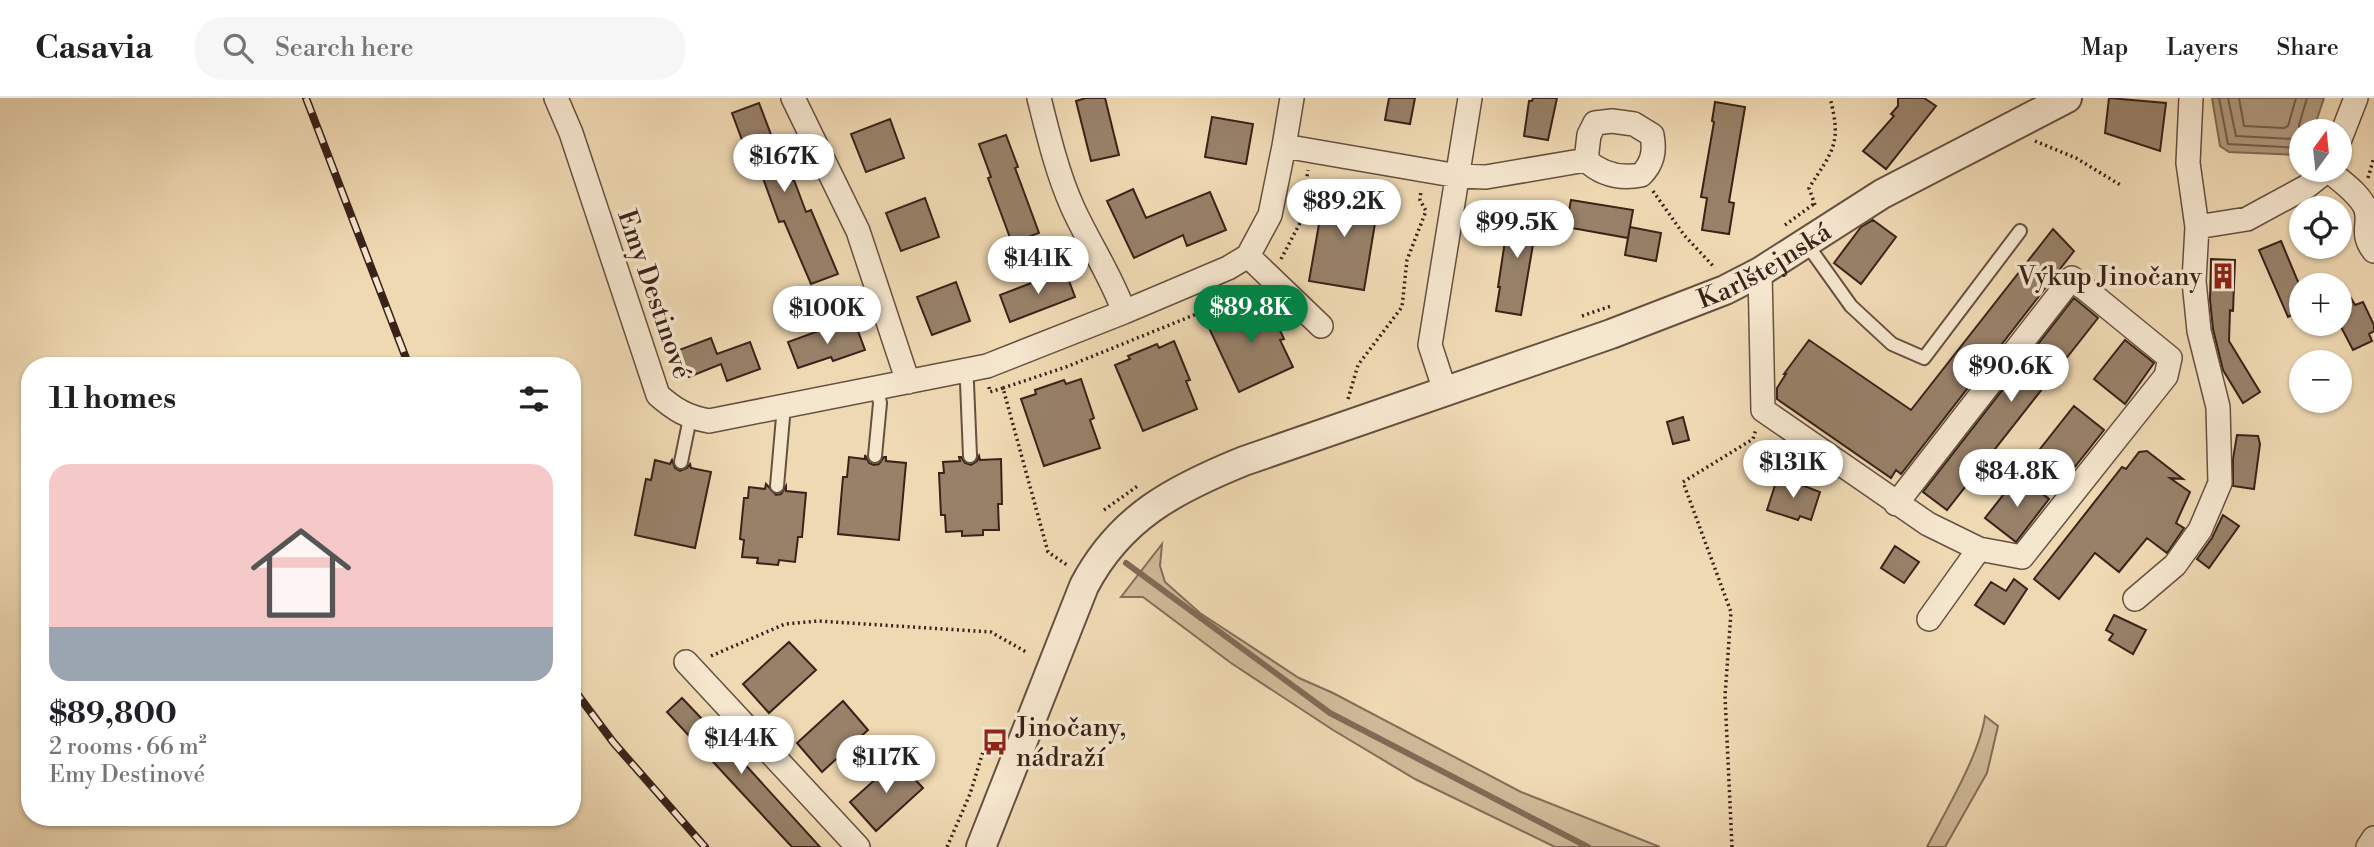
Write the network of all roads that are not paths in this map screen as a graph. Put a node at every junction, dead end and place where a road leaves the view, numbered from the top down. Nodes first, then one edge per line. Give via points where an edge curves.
1 (556, 98) edge
2 (793, 98) edge
3 (1039, 98) edge
4 (1292, 98) edge
5 (1470, 98) edge
6 (2191, 98) edge
7 (2356, 98) edge
8 (2065, 99) edge
9 (2348, 119) edge
10 (1284, 146) junction
11 (1586, 160) junction
12 (1458, 176) junction
13 (2197, 226) junction
14 (2020, 231) dead end
15 (1815, 236) junction
16 (2374, 251) edge
17 (1248, 256) junction
18 (1760, 272) junction
19 (1125, 312) junction
20 (1321, 326) dead end
21 (963, 370) junction
22 (908, 382) junction
23 (877, 388) junction
24 (1445, 391) junction
25 (781, 407) junction
26 (690, 418) junction
27 (875, 456) dead end
28 (970, 456) dead end
29 (681, 462) dead end
30 (776, 485) dead end
31 (1896, 503) junction
32 (1979, 548) junction
33 (2135, 599) dead end
34 (1928, 619) dead end
35 (694, 661) road end
36 (2374, 838) edge
37 (858, 847) edge
38 (981, 847) edge
39 (2368, 847) edge

1 - 26 street, Emy Destinové via 658,395
2 - 22 street via 858,231
3 - 19 street via 1072,205
4 - 10 street
5 - 12 street
6 - 13 street via 2188,163
7 - 9 street
8 - 15 street, Karlštejnská via 1882,194
10 - 12 street
10 - 17 street via 1270,215
11 - 11 street via 1588,135 1595,123 1634,124 1652,135 1653,159 1641,175 1604,173
11 - 12 street via 1486,177
12 - 24 street via 1430,345
13 - 16 street via 2247,219 2328,170 2365,207 2366,241
13 - 33 street via 2194,281 2199,331 2218,407 2220,483 2200,530 2175,565
14 - 15 lane via 1924,358 1892,344 1851,306
15 - 18 street, Karlštejnská
17 - 19 street
17 - 20 street
18 - 24 street, Karlštejnská via 1611,334
18 - 31 street via 1763,410
19 - 21 street via 987,366
21 - 22 street
21 - 28 lane
22 - 23 street
23 - 25 street
23 - 27 lane
24 - 38 street, Karlštejnská via 1244,461 1195,481 1140,514 1084,586
25 - 26 street via 709,421
25 - 30 lane
26 - 29 lane
31 - 32 street
31 - 32 street via 2072,278 2171,358 2166,376 2022,557
32 - 34 street
35 - 37 street
36 - 39 street

